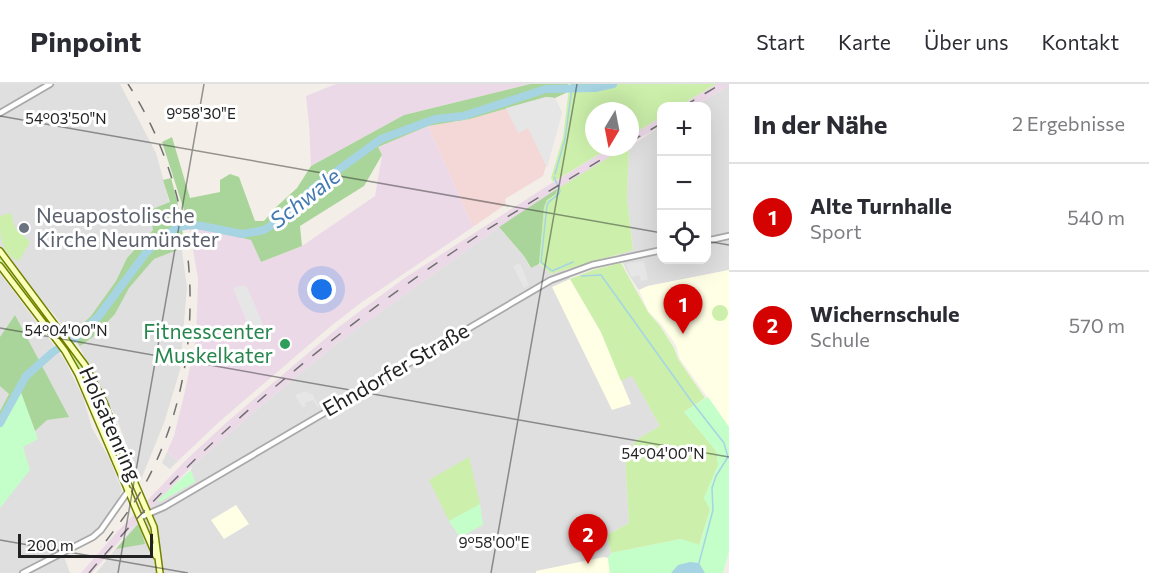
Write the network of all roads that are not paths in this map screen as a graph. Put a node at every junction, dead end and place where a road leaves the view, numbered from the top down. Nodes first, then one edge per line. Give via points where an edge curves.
1 (50, 84) edge
2 (0, 113) edge
3 (729, 236) edge
4 (711, 240) edge
5 (0, 251) edge
6 (657, 251) edge
7 (0, 266) edge
8 (129, 490) junction
9 (149, 514) junction
10 (141, 517) junction
11 (158, 560) junction
12 (23, 573) edge
13 (160, 573) edge

1 - 2 street
3 - 4 street
5 - 9 main road, Holsatenring via 85,365
6 - 9 street, Ehndorfer Straße via 592,265 551,280
7 - 8 main road, Holsatenring via 65,351
8 - 10 main road, Holsatenring
8 - 12 street via 93,537
9 - 10 street, Ehndorfer Straße
9 - 11 main road, Holsatenring via 158,544
10 - 11 main road, Holsatenring
11 - 13 main road

